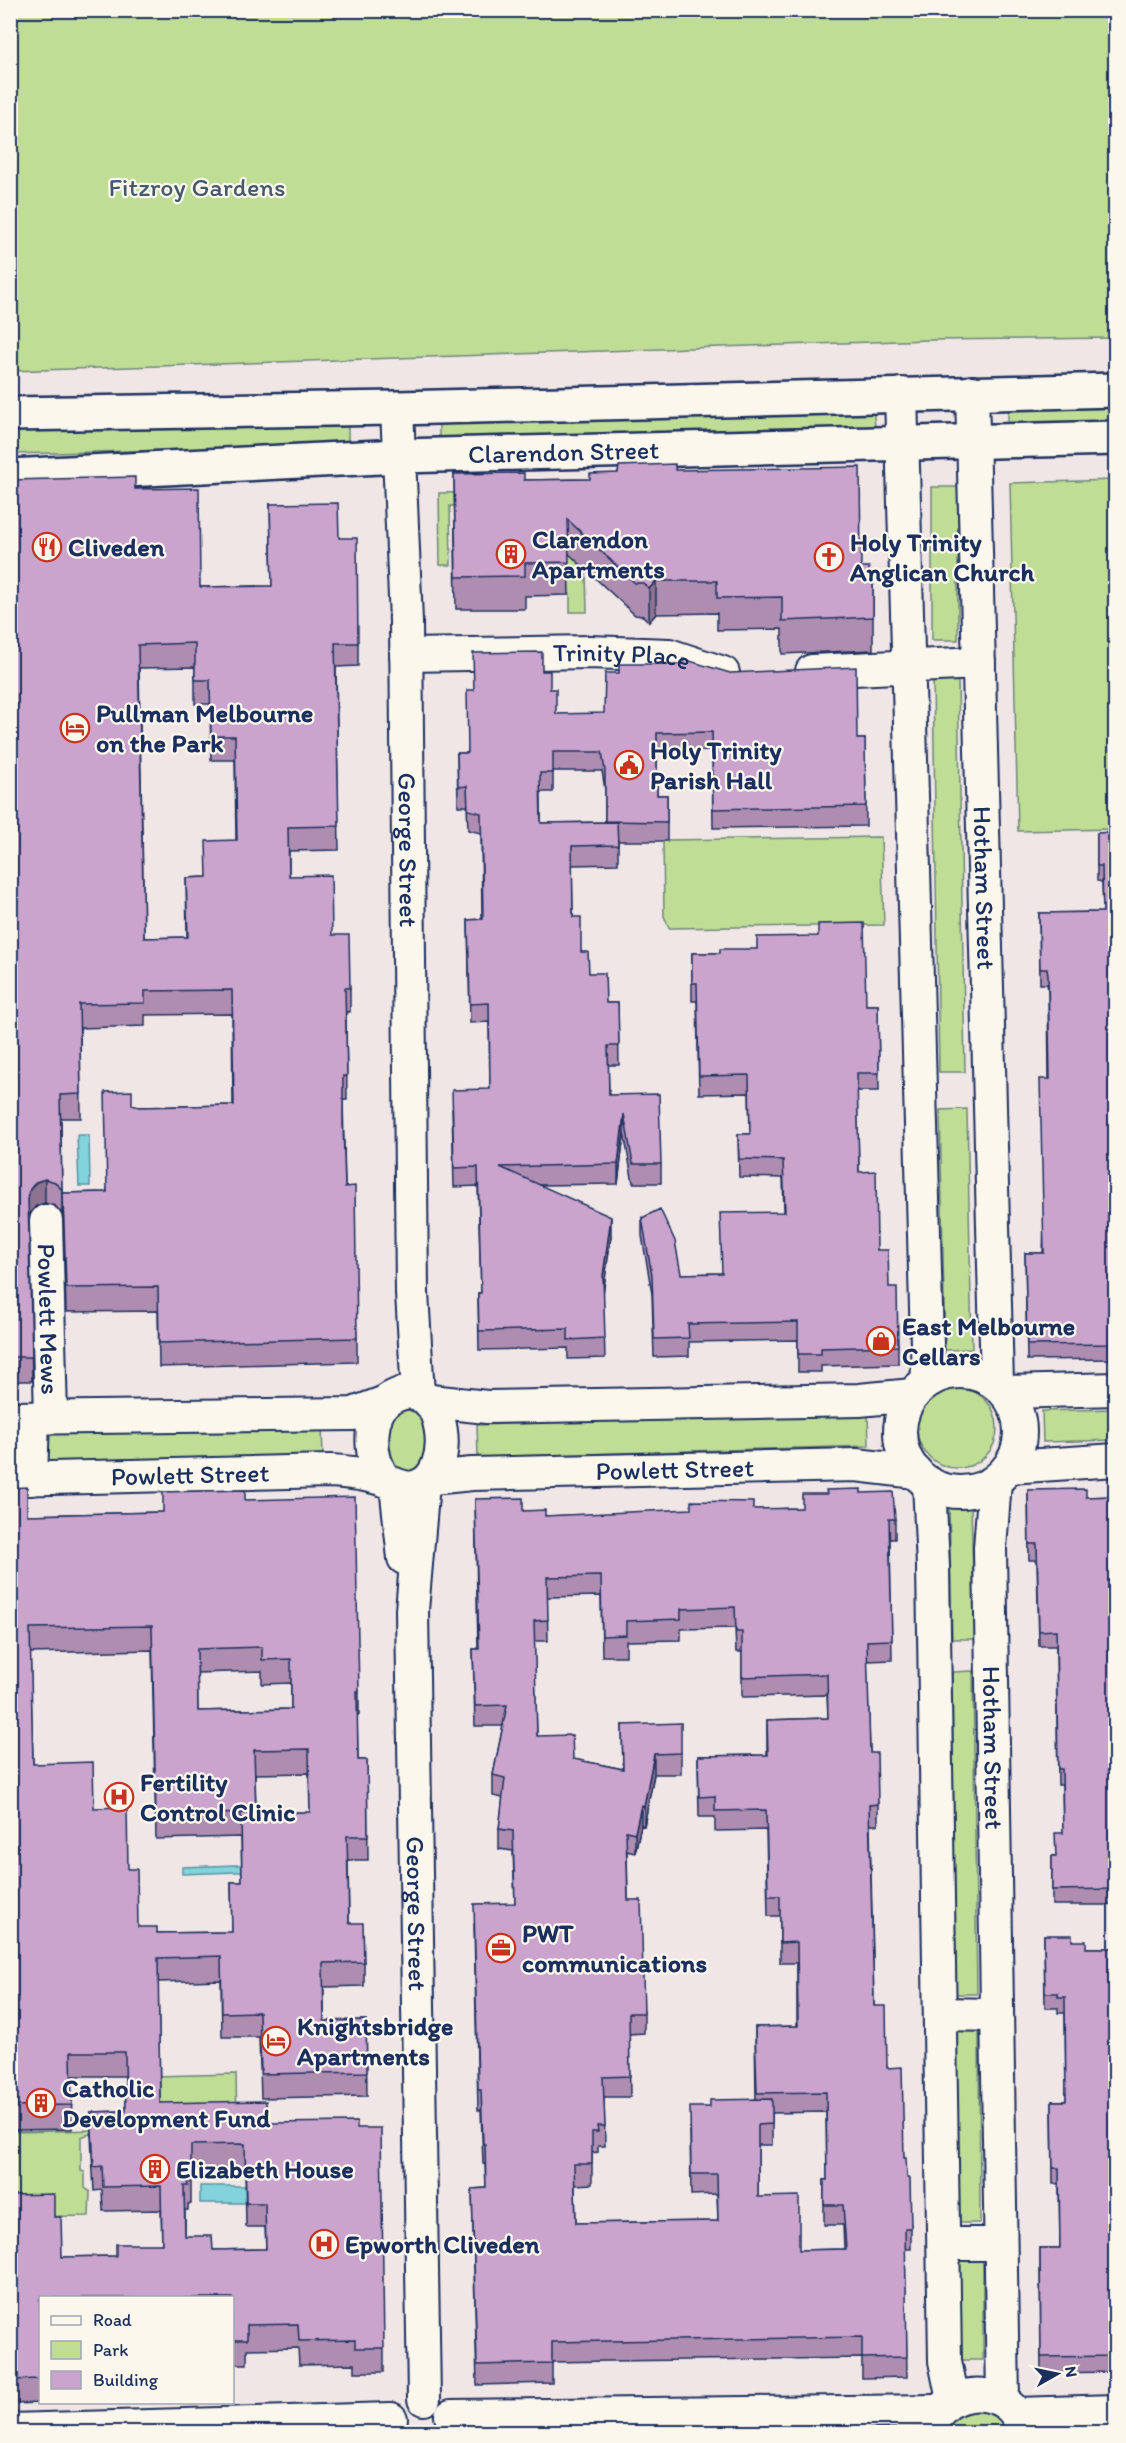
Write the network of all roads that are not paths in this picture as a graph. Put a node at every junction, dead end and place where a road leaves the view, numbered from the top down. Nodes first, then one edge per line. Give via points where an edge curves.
1 (1116, 390) edge
2 (972, 392) junction
3 (901, 394) junction
4 (398, 408) junction
5 (10, 414) edge
6 (1116, 438) edge
7 (973, 442) junction
8 (903, 443) junction
9 (400, 456) junction
10 (10, 476) edge
11 (406, 655) junction
12 (979, 663) junction
13 (909, 666) junction
14 (786, 672) edge
15 (752, 673) edge
16 (46, 1221) dead end
17 (920, 1388) junction
18 (1001, 1388) junction
19 (1116, 1389) edge
20 (406, 1399) junction
21 (32, 1418) edge
22 (1116, 1460) edge
23 (1002, 1474) junction
24 (922, 1478) junction
25 (21, 1479) edge
26 (409, 1482) junction
27 (940, 2014) junction
28 (998, 2015) junction
29 (944, 2244) junction
30 (1000, 2244) junction
31 (424, 2399) junction
32 (1116, 2411) edge
33 (940, 2414) edge
34 (1014, 2416) edge
35 (455, 2424) edge
36 (389, 2426) edge
37 (23, 2430) edge

1 - 2 street, Clarendon Street
2 - 3 street, Clarendon Street
2 - 7 street, Hotham Street
3 - 4 street, Clarendon Street
3 - 8 street
4 - 5 street, Clarendon Street
4 - 9 street, George Street
6 - 7 street, Clarendon Street
7 - 8 street, Clarendon Street
7 - 12 street, Hotham Street
8 - 9 street, Clarendon Street
8 - 13 street
9 - 10 street, Clarendon Street
9 - 11 street, George Street
11 - 15 street, Trinity Place via 669,655 729,674
11 - 20 street, George Street via 412,1293 396,1370
12 - 13 street
12 - 18 street, Hotham Street
13 - 14 street
13 - 17 street
16 - 21 street, Powlett Mews
17 - 18 street via 945,1373 963,1372 981,1376
17 - 20 street via 860,1400 488,1407
17 - 24 street via 903,1413 901,1434 905,1454
18 - 19 street
18 - 23 street via 1016,1409 1020,1429 1018,1449
20 - 21 street via 353,1414
20 - 26 street via 438,1419 441,1440 437,1470
20 - 26 street via 375,1419 373,1441 376,1464
21 - 25 street, Powlett Street
22 - 23 street
23 - 24 street via 979,1489 962,1492 945,1490
23 - 28 street, Hotham Street via 990,1548
24 - 26 street, Powlett Street via 856,1465 472,1474
24 - 27 street via 933,1566
25 - 26 street, Powlett Street via 330,1471
26 - 31 street, George Street
27 - 28 street
27 - 29 street
28 - 30 street, Hotham Street
29 - 30 street
29 - 33 street via 945,2361
30 - 34 street, Hotham Street
31 - 35 street via 442,2405
31 - 36 street via 400,2409
32 - 34 street
33 - 34 street via 964,2395 978,2393
33 - 35 street
36 - 37 street

